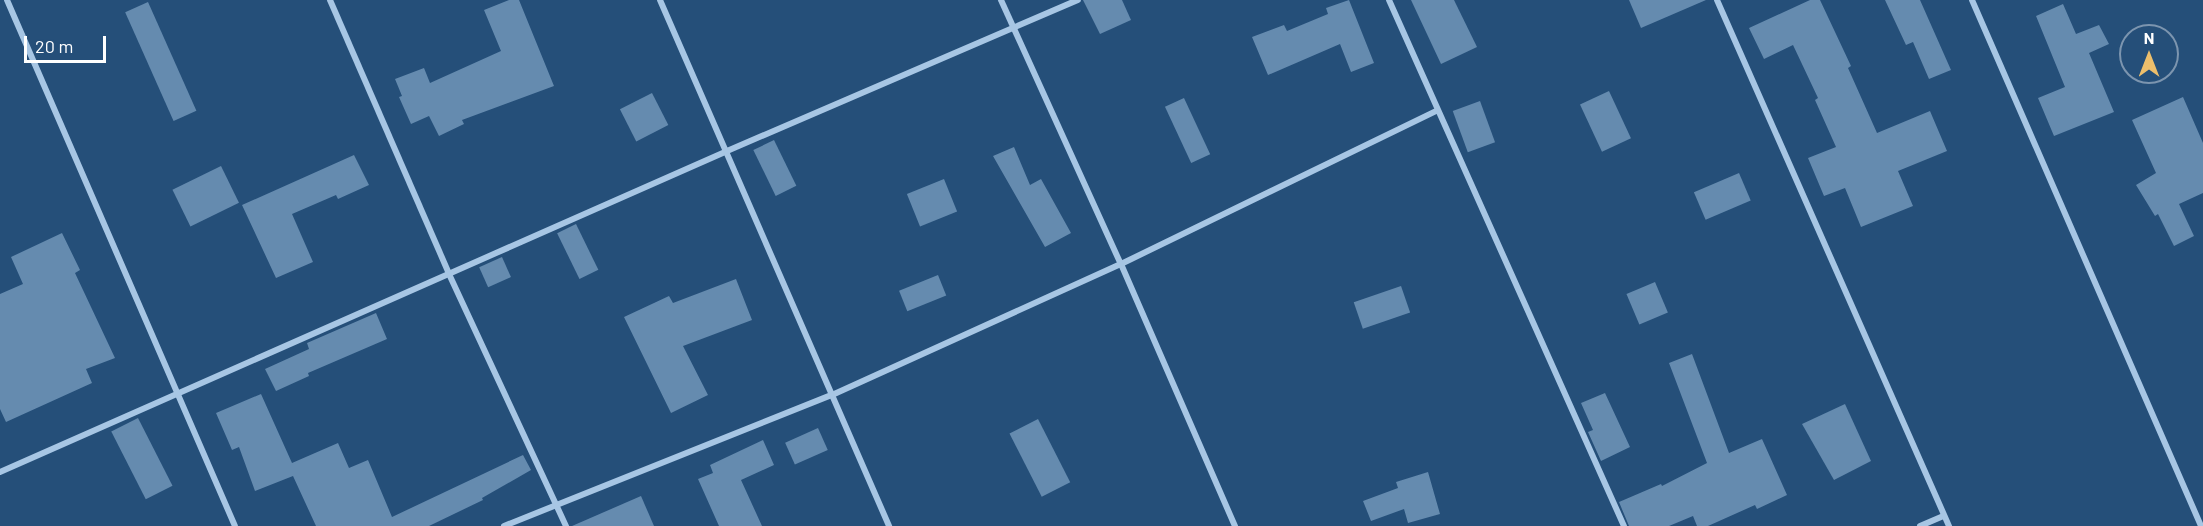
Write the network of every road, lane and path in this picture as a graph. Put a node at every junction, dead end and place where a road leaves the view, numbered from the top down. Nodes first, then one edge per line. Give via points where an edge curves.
1 (7, 0) edge
2 (330, 0) edge
3 (660, 0) edge
4 (1001, 0) edge
5 (1078, 0) edge
6 (1389, 0) edge
7 (1717, 0) edge
8 (1972, 0) edge
9 (1014, 29) junction
10 (1436, 111) junction
11 (727, 151) junction
12 (1121, 264) junction
13 (449, 274) junction
14 (177, 392) junction
15 (832, 395) junction
16 (0, 472) edge
17 (556, 503) junction
18 (1944, 516) junction
19 (236, 526) edge
20 (504, 526) edge
21 (566, 526) edge
22 (889, 526) edge
23 (1235, 526) edge
24 (1624, 526) edge
25 (1920, 526) edge
26 (1949, 526) edge
27 (2201, 526) edge

1 - 14 street
2 - 13 street
3 - 11 street
4 - 9 street
5 - 9 street
6 - 10 street
7 - 18 street
8 - 27 street
9 - 11 street
9 - 12 street
10 - 12 street
10 - 24 street
11 - 13 street
11 - 15 street
12 - 15 street
12 - 23 street
13 - 14 street
13 - 17 street
14 - 16 street
14 - 19 street
15 - 17 street
15 - 22 street
17 - 20 street
17 - 21 street
18 - 25 street
18 - 26 street

